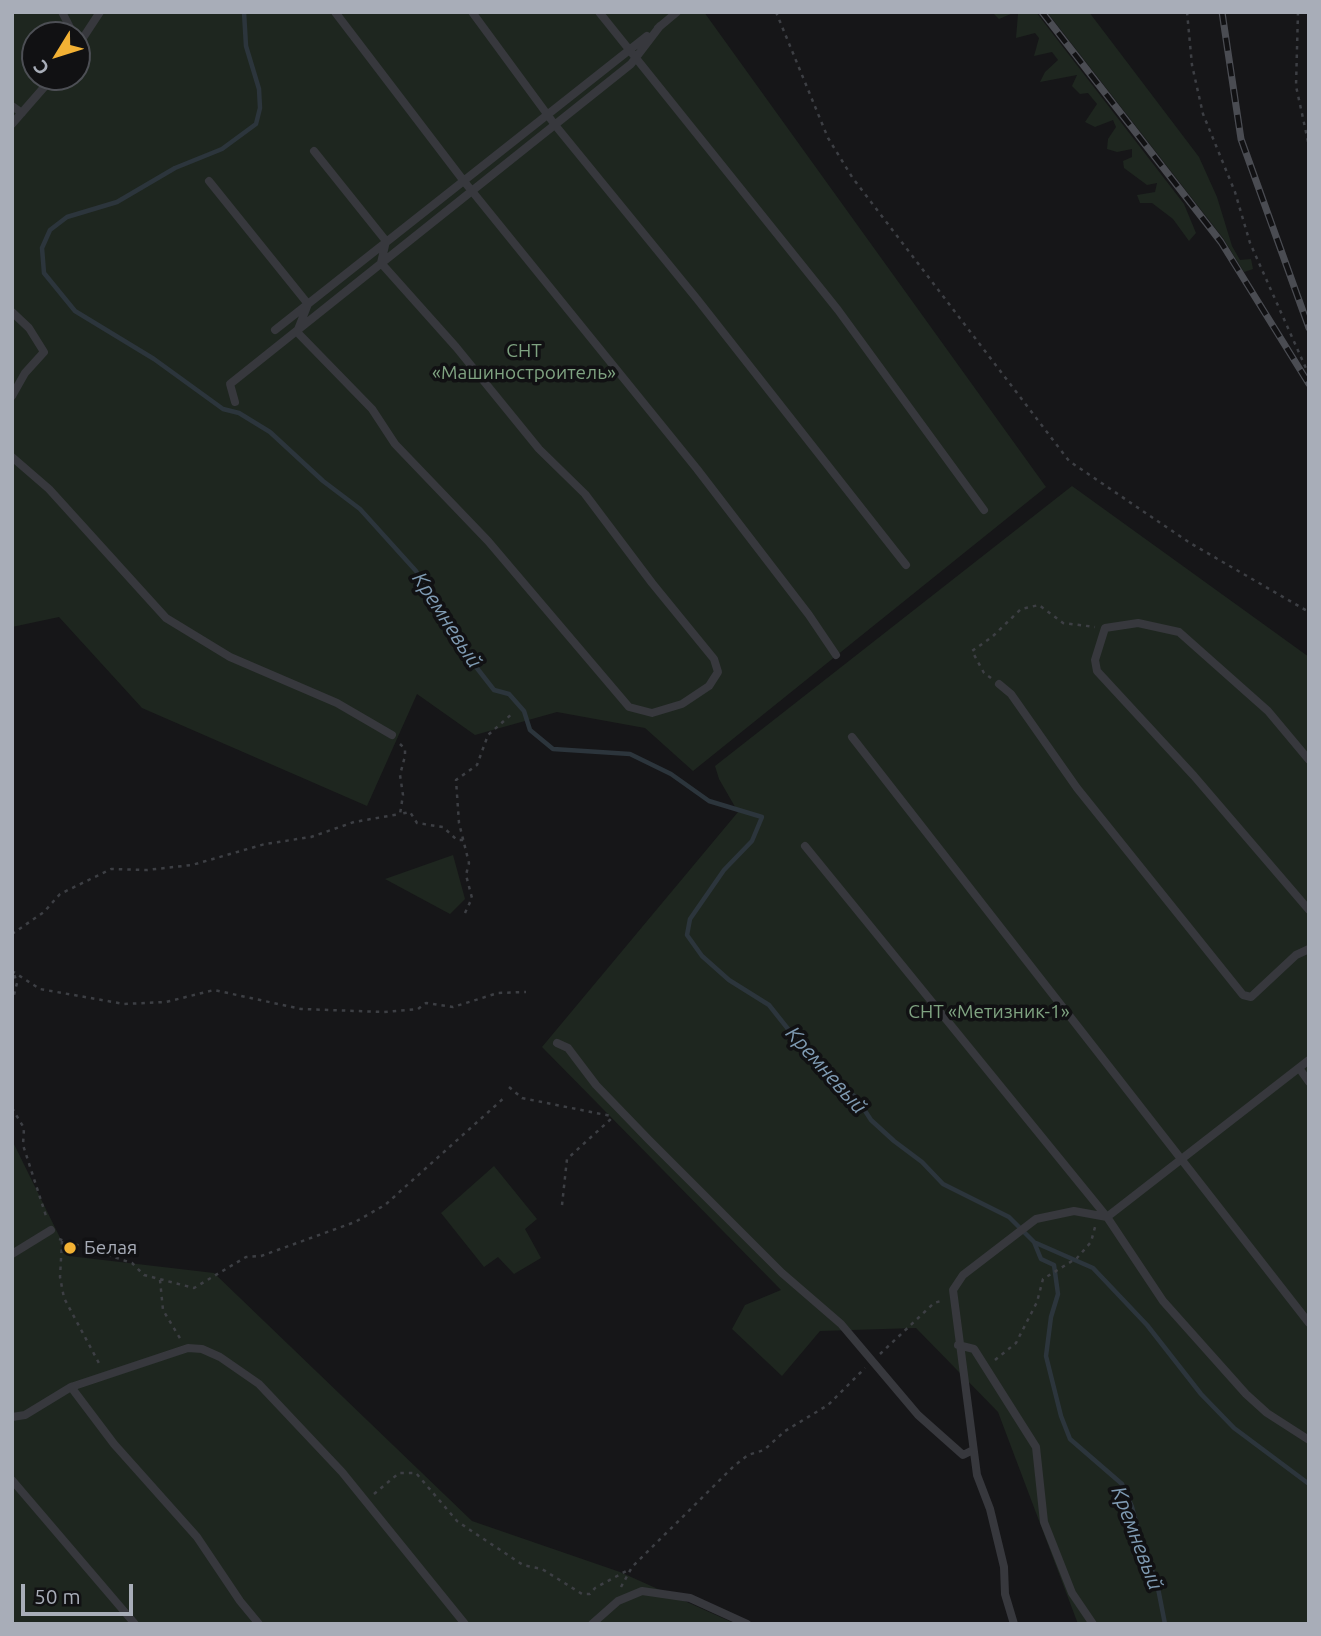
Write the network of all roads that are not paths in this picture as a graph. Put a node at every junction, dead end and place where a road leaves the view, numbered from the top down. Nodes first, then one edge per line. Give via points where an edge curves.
1 (335, 12) edge
2 (472, 12) edge
3 (599, 12) edge
4 (677, 12) edge
5 (660, 26) junction
6 (631, 49) junction
7 (634, 59) junction
8 (41, 91) edge
9 (12, 106) edge
10 (22, 113) junction
11 (549, 113) junction
12 (12, 124) edge
13 (555, 125) junction
14 (314, 151) dead end
15 (463, 180) junction
16 (209, 181) dead end
17 (470, 189) junction
18 (386, 241) junction
19 (381, 263) junction
20 (308, 304) junction
21 (12, 312) edge
22 (275, 330) dead end
23 (297, 332) junction
24 (12, 396) edge
25 (235, 402) dead end
26 (12, 457) edge
27 (984, 510) dead end
28 (906, 565) dead end
29 (836, 655) dead end
30 (999, 684) road end
31 (391, 735) road end
32 (852, 737) dead end
33 (1309, 760) edge
34 (805, 846) dead end
35 (1309, 910) edge
36 (1309, 949) edge
37 (556, 1043) dead end
38 (1309, 1060) edge
39 (1299, 1068) junction
40 (1309, 1082) edge
41 (1182, 1158) junction
42 (1103, 1217) junction
43 (51, 1230) road end
44 (12, 1254) edge
45 (1309, 1323) edge
46 (958, 1345) junction
47 (71, 1387) junction
48 (12, 1417) edge
49 (1309, 1440) edge
50 (973, 1450) junction
51 (12, 1480) edge
52 (1010, 1611) junction
53 (135, 1624) edge
54 (259, 1624) edge
55 (465, 1624) edge
56 (592, 1624) edge
57 (747, 1624) edge
58 (1007, 1624) edge
59 (1014, 1624) edge
60 (1093, 1624) edge

1 - 15 lane
2 - 11 lane
3 - 6 lane
4 - 5 lane
5 - 6 lane
5 - 7 lane
6 - 7 lane
6 - 11 lane
7 - 13 lane
7 - 27 lane via 838,310
8 - 10 lane
9 - 10 lane
10 - 12 lane
11 - 13 lane
11 - 15 lane
13 - 17 lane
13 - 28 lane
14 - 18 lane
15 - 17 lane
15 - 18 lane
16 - 20 lane
17 - 19 lane
17 - 29 lane via 696,469
18 - 19 lane
18 - 20 lane
19 - 23 lane
19 - 23 lane via 539,449 585,494 707,650 718,672 709,686 682,704 652,713 629,707 488,541 394,444 372,410
20 - 22 lane
20 - 23 lane
21 - 24 lane via 44,352
23 - 25 lane via 230,384
26 - 31 lane via 49,489 166,618 230,657 337,703
30 - 36 lane via 1243,995 1251,997 1296,955
32 - 41 lane
33 - 35 lane via 1268,711 1179,632 1138,623 1105,628 1095,660 1097,671
34 - 42 lane
37 - 50 lane via 568,1048 596,1085 782,1273 841,1324 918,1415 963,1455
38 - 39 lane
39 - 40 lane
39 - 41 lane
41 - 42 lane
41 - 45 lane
42 - 46 lane via 1073,1211 1036,1220 963,1275 953,1290
42 - 49 lane via 1163,1301 1227,1374 1267,1413
43 - 44 lane
46 - 50 lane
46 - 60 lane via 974,1349 1036,1447 1044,1522 1072,1593
47 - 48 lane via 25,1415
47 - 54 lane via 114,1444 197,1537
47 - 55 lane via 188,1348 220,1357 258,1384 366,1500
50 - 52 lane via 1004,1567
51 - 53 lane
52 - 58 lane
52 - 59 lane
56 - 57 lane via 618,1601 642,1591 690,1598

